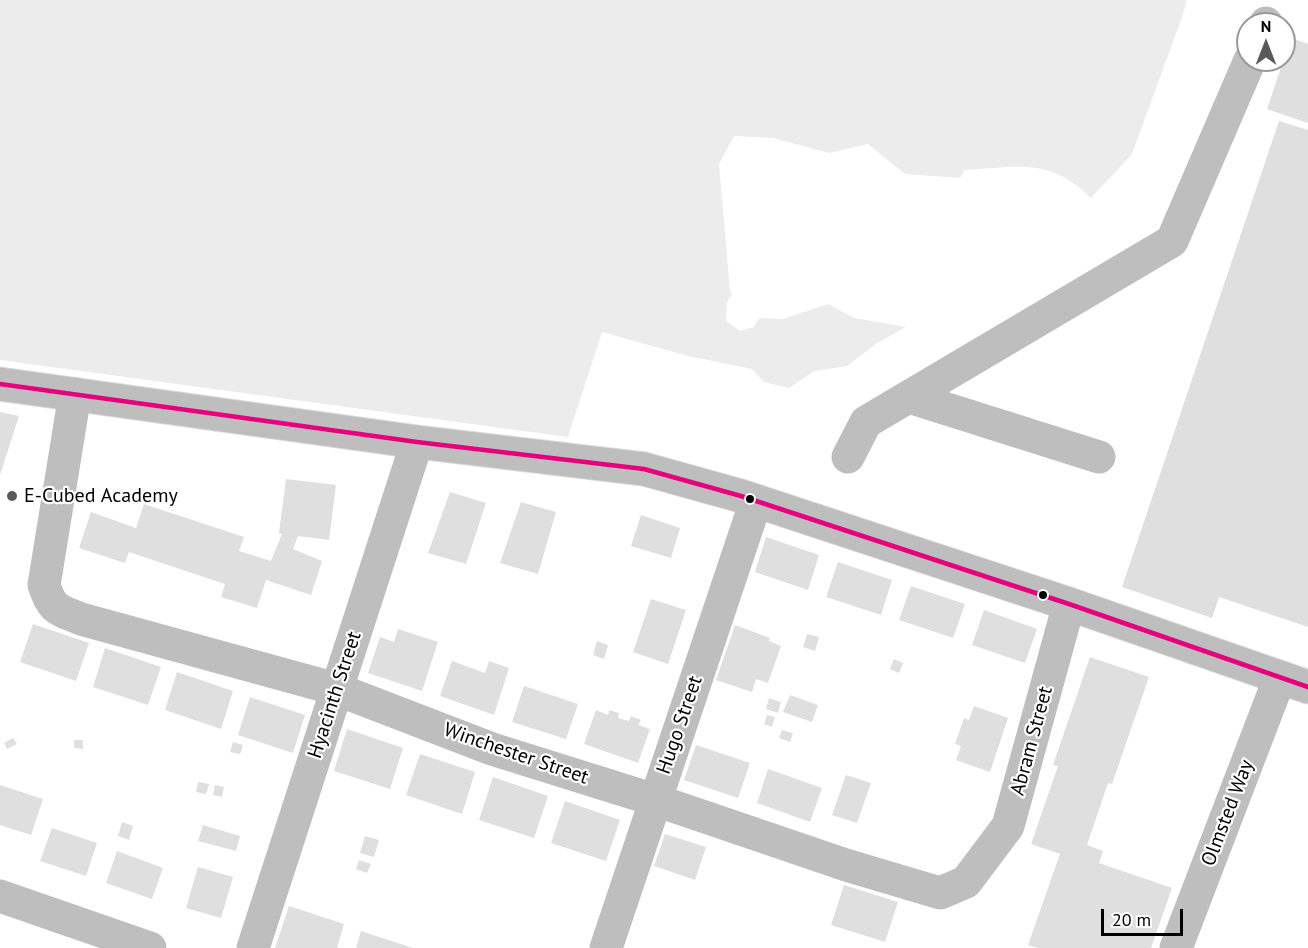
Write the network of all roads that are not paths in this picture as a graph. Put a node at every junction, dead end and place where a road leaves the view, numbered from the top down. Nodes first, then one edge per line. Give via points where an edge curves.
1 (1245, 72) edge
2 (0, 384) edge
3 (75, 394) junction
4 (909, 397) junction
5 (417, 442) junction
6 (848, 457) dead end
7 (1099, 457) dead end
8 (756, 501) junction
9 (1069, 604) junction
10 (1294, 682) edge
11 (336, 689) junction
12 (655, 800) junction
13 (977, 868) joint
14 (0, 896) edge
15 (150, 948) edge
16 (253, 948) edge
17 (606, 948) edge
18 (1176, 948) edge

1 - 4 street via 1172,242
2 - 3 street
3 - 5 street
3 - 11 street, Winchester Street via 44,585 50,602 81,620
4 - 6 street via 866,422
4 - 7 street
5 - 8 street via 644,469
5 - 11 street, Hyacinth Street
8 - 9 street
8 - 12 street, Hugo Street
9 - 10 street
9 - 13 street, Abram Street via 1008,826
10 - 18 street, Olmsted Way
11 - 12 street, Winchester Street via 492,749
11 - 16 street, Hyacinth Street
12 - 13 street, Winchester Street via 940,893 966,882
12 - 17 street, Hugo Street
14 - 15 street

